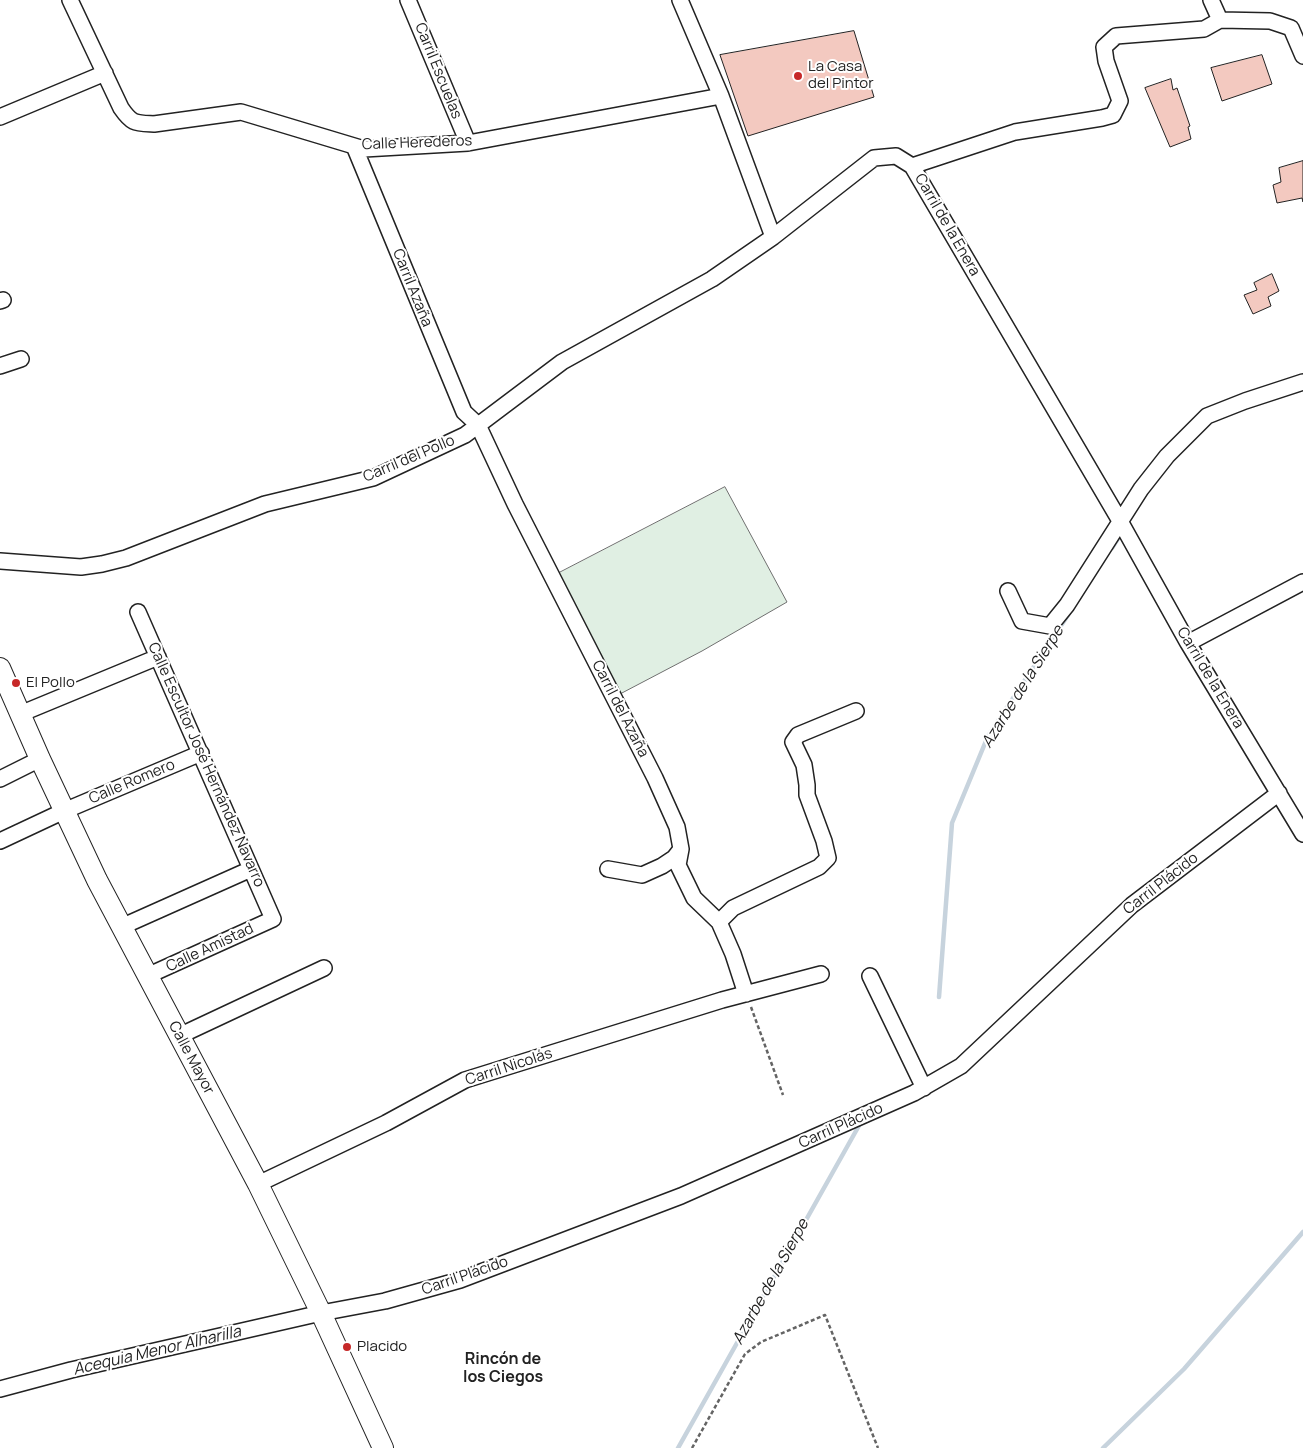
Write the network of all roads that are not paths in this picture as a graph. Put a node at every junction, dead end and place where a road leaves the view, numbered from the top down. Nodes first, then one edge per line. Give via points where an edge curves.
1 (70, 0) edge
2 (408, 0) edge
3 (680, 0) edge
4 (1211, 0) edge
5 (1220, 20) junction
6 (1303, 56) edge
7 (105, 73) junction
8 (720, 96) junction
9 (0, 116) edge
10 (468, 143) junction
11 (354, 146) junction
12 (912, 166) junction
13 (773, 237) junction
14 (22, 359) dead end
15 (0, 366) edge
16 (1303, 382) edge
17 (478, 425) junction
18 (1120, 521) junction
19 (1, 565) edge
20 (1303, 582) edge
21 (1008, 591) dead end
22 (138, 612) dead end
23 (1188, 643) junction
24 (158, 657) junction
25 (2, 679) edge
26 (856, 710) dead end
27 (20, 714) junction
28 (201, 753) junction
29 (40, 759) junction
30 (0, 779) edge
31 (1279, 793) junction
32 (64, 811) junction
33 (1303, 834) edge
34 (0, 841) edge
35 (681, 849) junction
36 (608, 868) dead end
37 (251, 869) junction
38 (273, 919) joint
39 (719, 922) junction
40 (121, 927) junction
41 (324, 968) dead end
42 (821, 974) dead end
43 (148, 976) junction
44 (870, 976) dead end
45 (746, 994) junction
46 (179, 1036) junction
47 (924, 1088) junction
48 (258, 1184) junction
49 (321, 1313) junction
50 (0, 1389) edge
51 (383, 1448) edge

1 - 7 street, Calle Herederos
2 - 10 street, Carril Escuelas
3 - 8 street
4 - 5 street
5 - 6 street via 1270,21 1291,28
5 - 12 street via 1204,29 1116,36 1104,47 1120,101 1113,114 1015,132
7 - 9 street
7 - 11 street, Calle Herederos via 121,108 130,120 143,124 241,112
8 - 10 street, Calle Herederos
8 - 13 street
10 - 11 street, Calle Herederos via 364,149
11 - 17 street, Carril Azaña via 464,412
12 - 13 street, Carril de la Enera via 896,156 874,158
12 - 18 street, Carril de la Enera
13 - 17 street, Carril del Pollo via 712,279 562,362
14 - 15 street
16 - 18 street via 1207,416 1167,456
17 - 19 street, Carril del Pollo via 465,435 373,478 265,504 126,558 81,567
17 - 35 street, Carril del Azaña via 655,778 677,827
18 - 21 street via 1050,626 1022,621
18 - 23 street, Carril de la Enera
20 - 23 street
22 - 24 street, Calle Escultor José Hernández Navarro
23 - 31 street, Carril de la Enera
24 - 27 street
24 - 28 street, Calle Escultor José Hernández Navarro
25 - 27 main road, Calle Mayor
26 - 39 street via 798,735 793,742 804,765 808,785 806,795 828,858 819,867 733,908
27 - 29 main road, Calle Mayor
28 - 32 street, Calle Romero
28 - 37 street, Calle Escultor José Hernández Navarro
29 - 30 street
29 - 32 main road, Calle Mayor
31 - 33 street, Carril de la Enera
31 - 47 street, Carril Plácido via 1132,905 961,1066
32 - 34 street, Calle Romero
32 - 40 main road, Calle Mayor
35 - 36 street via 674,858 642,875
35 - 39 street, Carril del Azaña via 678,866 694,898
37 - 38 street, Calle Escultor José Hernández Navarro
37 - 40 street
38 - 43 street, Calle Amistad
39 - 45 street, Carril del Azaña
40 - 43 main road, Calle Mayor
41 - 46 street
42 - 45 street, Carril Nicolás
43 - 46 main road, Calle Mayor
44 - 47 street
45 - 48 street, Carril Nicolás via 465,1080 386,1123
46 - 48 main road, Calle Mayor
47 - 49 street, Carril Plácido via 681,1196 460,1280 385,1301
48 - 49 main road, Calle Mayor
49 - 50 street, Carril Plácido
49 - 51 main road, Calle Mayor

